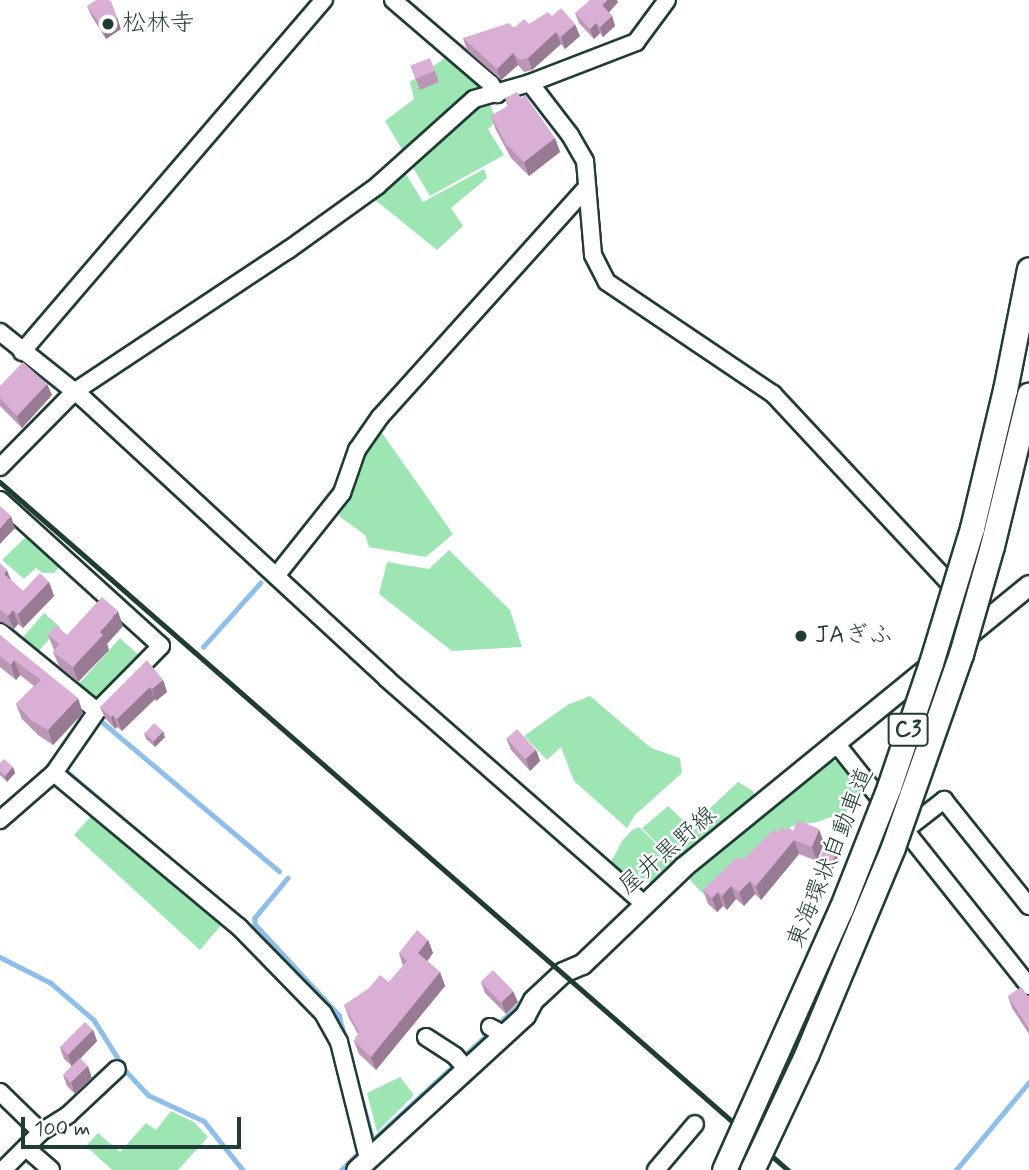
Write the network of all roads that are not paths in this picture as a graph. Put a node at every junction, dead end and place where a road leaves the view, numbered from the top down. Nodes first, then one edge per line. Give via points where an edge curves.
1 (324, 0) edge
2 (393, 0) edge
3 (667, 0) edge
4 (530, 83) junction
5 (497, 94) junction
6 (587, 187) junction
7 (1029, 270) edge
8 (0, 332) edge
9 (22, 352) junction
10 (74, 392) junction
11 (1029, 394) edge
12 (0, 467) edge
13 (0, 500) edge
14 (276, 576) junction
15 (1029, 585) edge
16 (984, 622) junction
17 (0, 632) edge
18 (97, 711) junction
19 (835, 742) junction
20 (54, 773) junction
21 (0, 820) edge
22 (904, 831) junction
23 (644, 904) junction
24 (1029, 906) edge
25 (1029, 986) edge
26 (426, 1037) dead end
27 (466, 1068) junction
28 (117, 1069) dead end
29 (0, 1092) edge
30 (695, 1124) dead end
31 (41, 1132) junction
32 (26, 1148) junction
33 (362, 1164) edge
34 (3, 1170) edge
35 (51, 1170) edge
36 (656, 1170) edge
37 (724, 1170) edge
38 (752, 1170) edge

1 - 9 street
2 - 5 street
3 - 4 street via 636,42
4 - 5 street
4 - 6 street via 585,161
5 - 10 street via 474,99 377,186
6 - 14 street via 380,417 357,450 342,492
6 - 16 street via 593,255 607,282 773,394
7 - 37 highway, 東海環状自動車道 / C3, bridge via 972,528 932,663 841,909
8 - 9 street
9 - 10 street
10 - 12 street
10 - 14 street
11 - 38 highway, 東海環状自動車道 / C3, bridge via 961,654 902,823
13 - 18 street via 161,646
14 - 23 street
15 - 16 main road, 屋井黒野線
16 - 19 main road, 屋井黒野線
17 - 18 street
18 - 20 street
19 - 22 street
19 - 23 main road, 屋井黒野線
20 - 21 street
20 - 33 street via 239,927 323,1013 339,1042
22 - 24 street via 944,800
22 - 25 street
23 - 27 main road, 屋井黒野線 via 582,964 563,972 533,1000 525,1015 497,1030
26 - 27 street
27 - 33 main road, 屋井黒野線
28 - 31 street via 68,1115
29 - 31 street
30 - 36 street
31 - 32 street
32 - 34 street
32 - 35 street

